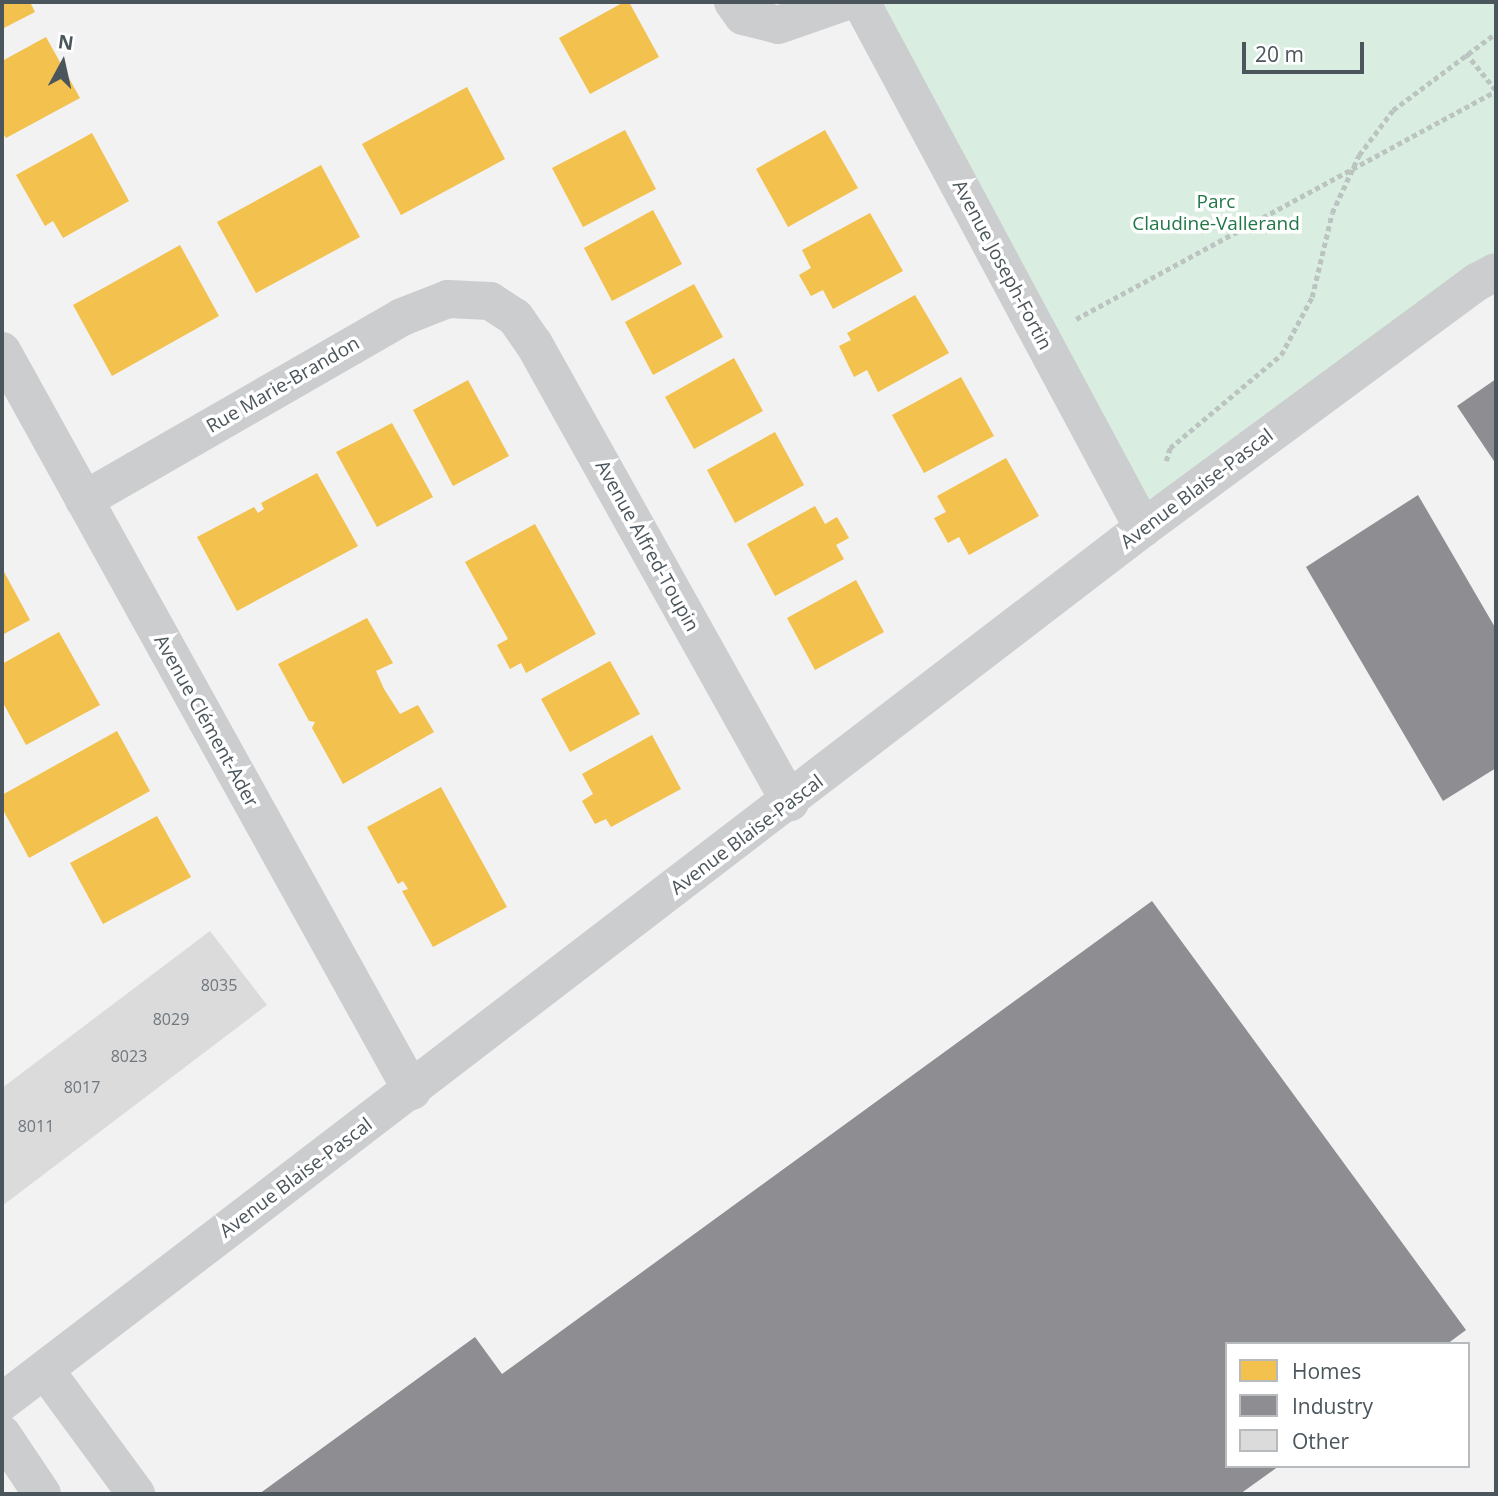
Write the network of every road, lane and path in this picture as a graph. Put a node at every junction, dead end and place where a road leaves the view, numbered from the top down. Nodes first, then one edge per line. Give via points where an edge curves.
1 (733, 2) edge
2 (844, 2) edge
3 (862, 2) edge
4 (1496, 33) edge
5 (1466, 53) junction
6 (1495, 90) edge
7 (1354, 166) junction
8 (1496, 272) edge
9 (490, 302) joint
10 (1041, 338) junction
11 (2, 351) edge
12 (1163, 471) dead end
13 (84, 500) junction
14 (1143, 528) junction
15 (790, 802) junction
16 (412, 1091) junction
17 (45, 1370) junction
18 (2, 1402) edge
19 (2, 1434) edge
20 (41, 1494) edge
21 (136, 1494) edge

1 - 2 street via 743,16 778,25
3 - 10 street, Avenue Joseph-Fortin
4 - 5 path
5 - 6 path
5 - 7 path via 1393,110
6 - 7 path
7 - 10 path
7 - 12 path via 1332,213 1312,297 1281,355 1170,448
8 - 14 street, Avenue Blaise-Pascal
9 - 13 street, Rue Marie-Brandon via 448,299 402,317
9 - 15 street, Avenue Alfred-Toupin via 515,317 534,344
10 - 14 street, Avenue Joseph-Fortin
11 - 13 street, Avenue Clément-Ader
13 - 16 street, Avenue Clément-Ader
14 - 15 street, Avenue Blaise-Pascal
15 - 16 street, Avenue Blaise-Pascal
16 - 17 street, Avenue Blaise-Pascal
17 - 18 street, Avenue Blaise-Pascal
17 - 21 street
19 - 20 street

